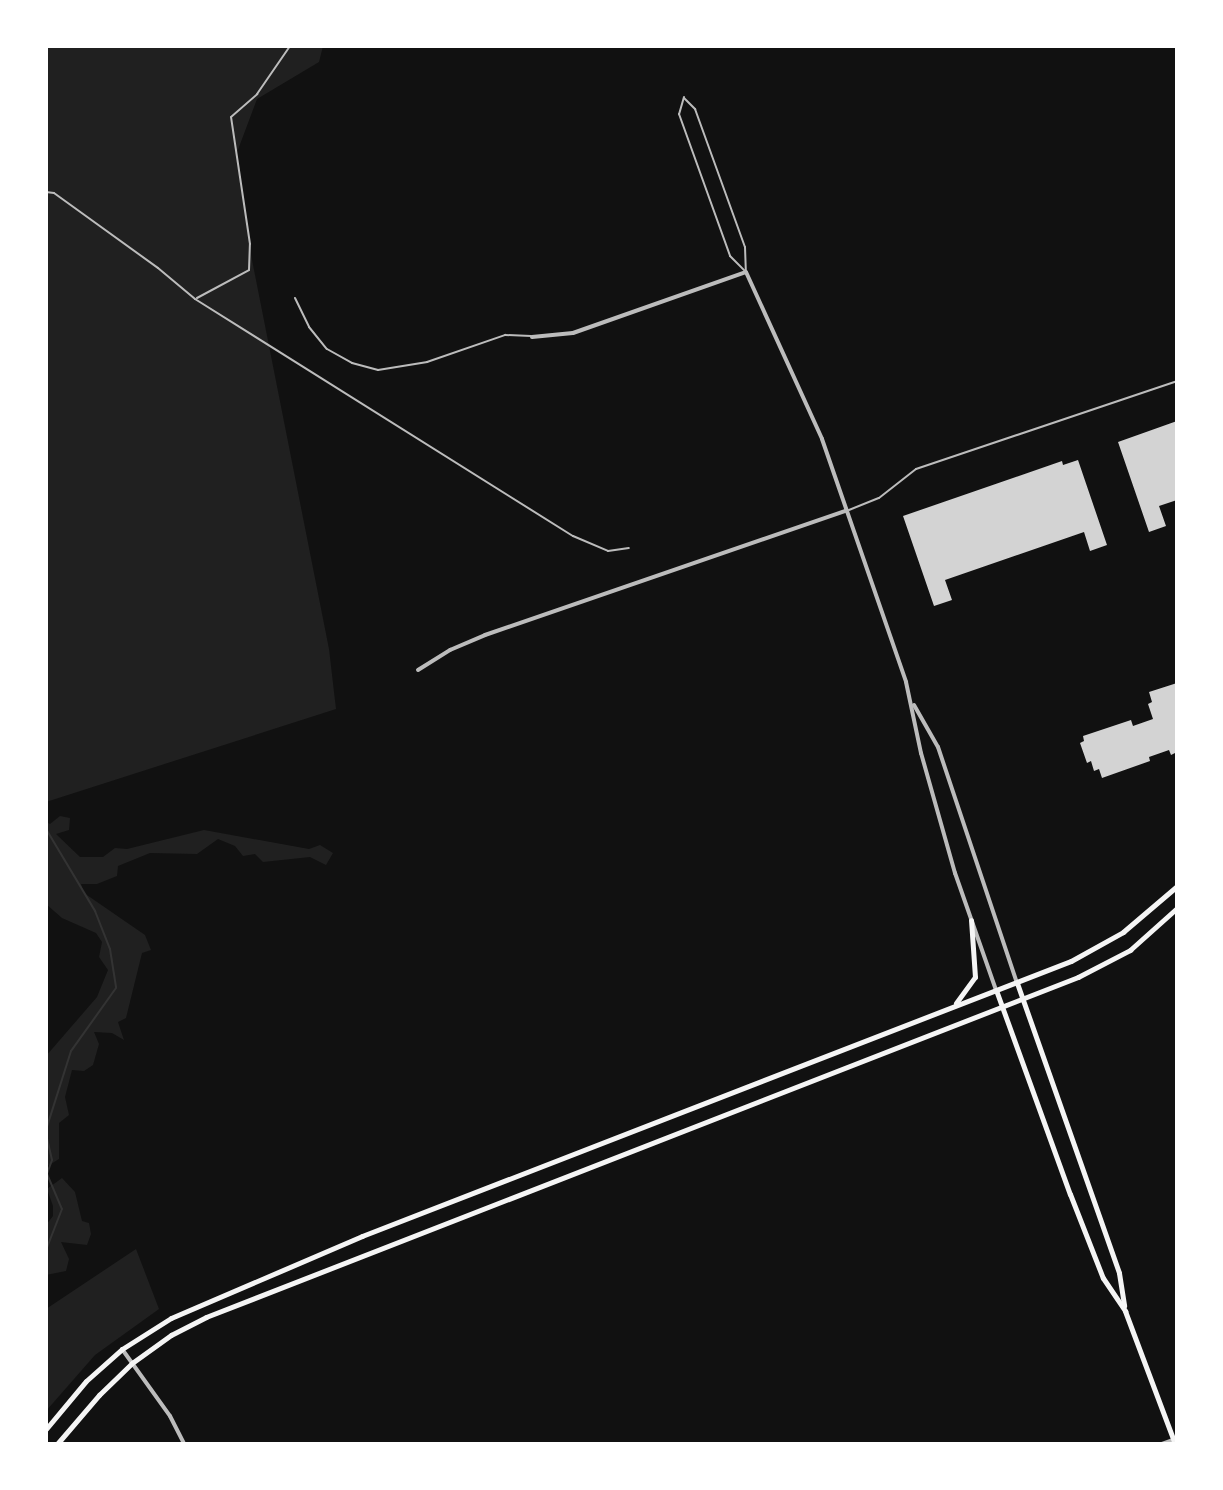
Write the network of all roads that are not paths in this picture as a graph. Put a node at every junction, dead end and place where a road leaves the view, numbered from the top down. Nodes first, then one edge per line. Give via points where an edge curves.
1 (290, 46) edge
2 (46, 192) edge
3 (746, 272) junction
4 (295, 298) dead end
5 (195, 299) junction
6 (532, 337) joint
7 (1177, 381) edge
8 (846, 511) junction
9 (629, 548) dead end
10 (418, 670) dead end
11 (911, 699) junction
12 (1177, 886) edge
13 (1177, 908) edge
14 (971, 920) junction
15 (1017, 983) junction
16 (996, 990) junction
17 (1022, 1000) junction
18 (952, 1006) junction
19 (1002, 1008) junction
20 (1125, 1311) junction
21 (122, 1349) junction
22 (132, 1363) junction
23 (46, 1429) edge
24 (1174, 1442) edge
25 (57, 1444) edge
26 (184, 1444) edge
27 (1162, 1444) edge

1 - 5 lane via 257,94 231,117 250,244 249,270
2 - 5 lane
3 - 3 lane via 745,247 695,109 684,97 679,114 699,171 730,256
3 - 6 street via 573,333
3 - 8 street via 807,401
4 - 6 lane via 327,349 378,370 427,362 505,335
5 - 9 lane via 573,536 608,551
7 - 8 lane via 916,469 879,498
8 - 10 street via 485,635
8 - 11 street
11 - 14 street via 921,753
11 - 15 street via 938,747
12 - 15 main road via 1112,940
13 - 17 main road via 1130,950
14 - 16 street
14 - 18 main road via 975,977
15 - 16 main road
15 - 17 main road
16 - 18 main road
16 - 19 main road
17 - 19 main road
17 - 20 main road via 1119,1273
18 - 21 main road via 238,1287 171,1318
19 - 20 main road via 1099,1266
19 - 22 main road via 206,1317
20 - 24 main road
21 - 22 street
21 - 23 main road via 86,1381
22 - 25 main road
22 - 26 street
24 - 27 street

